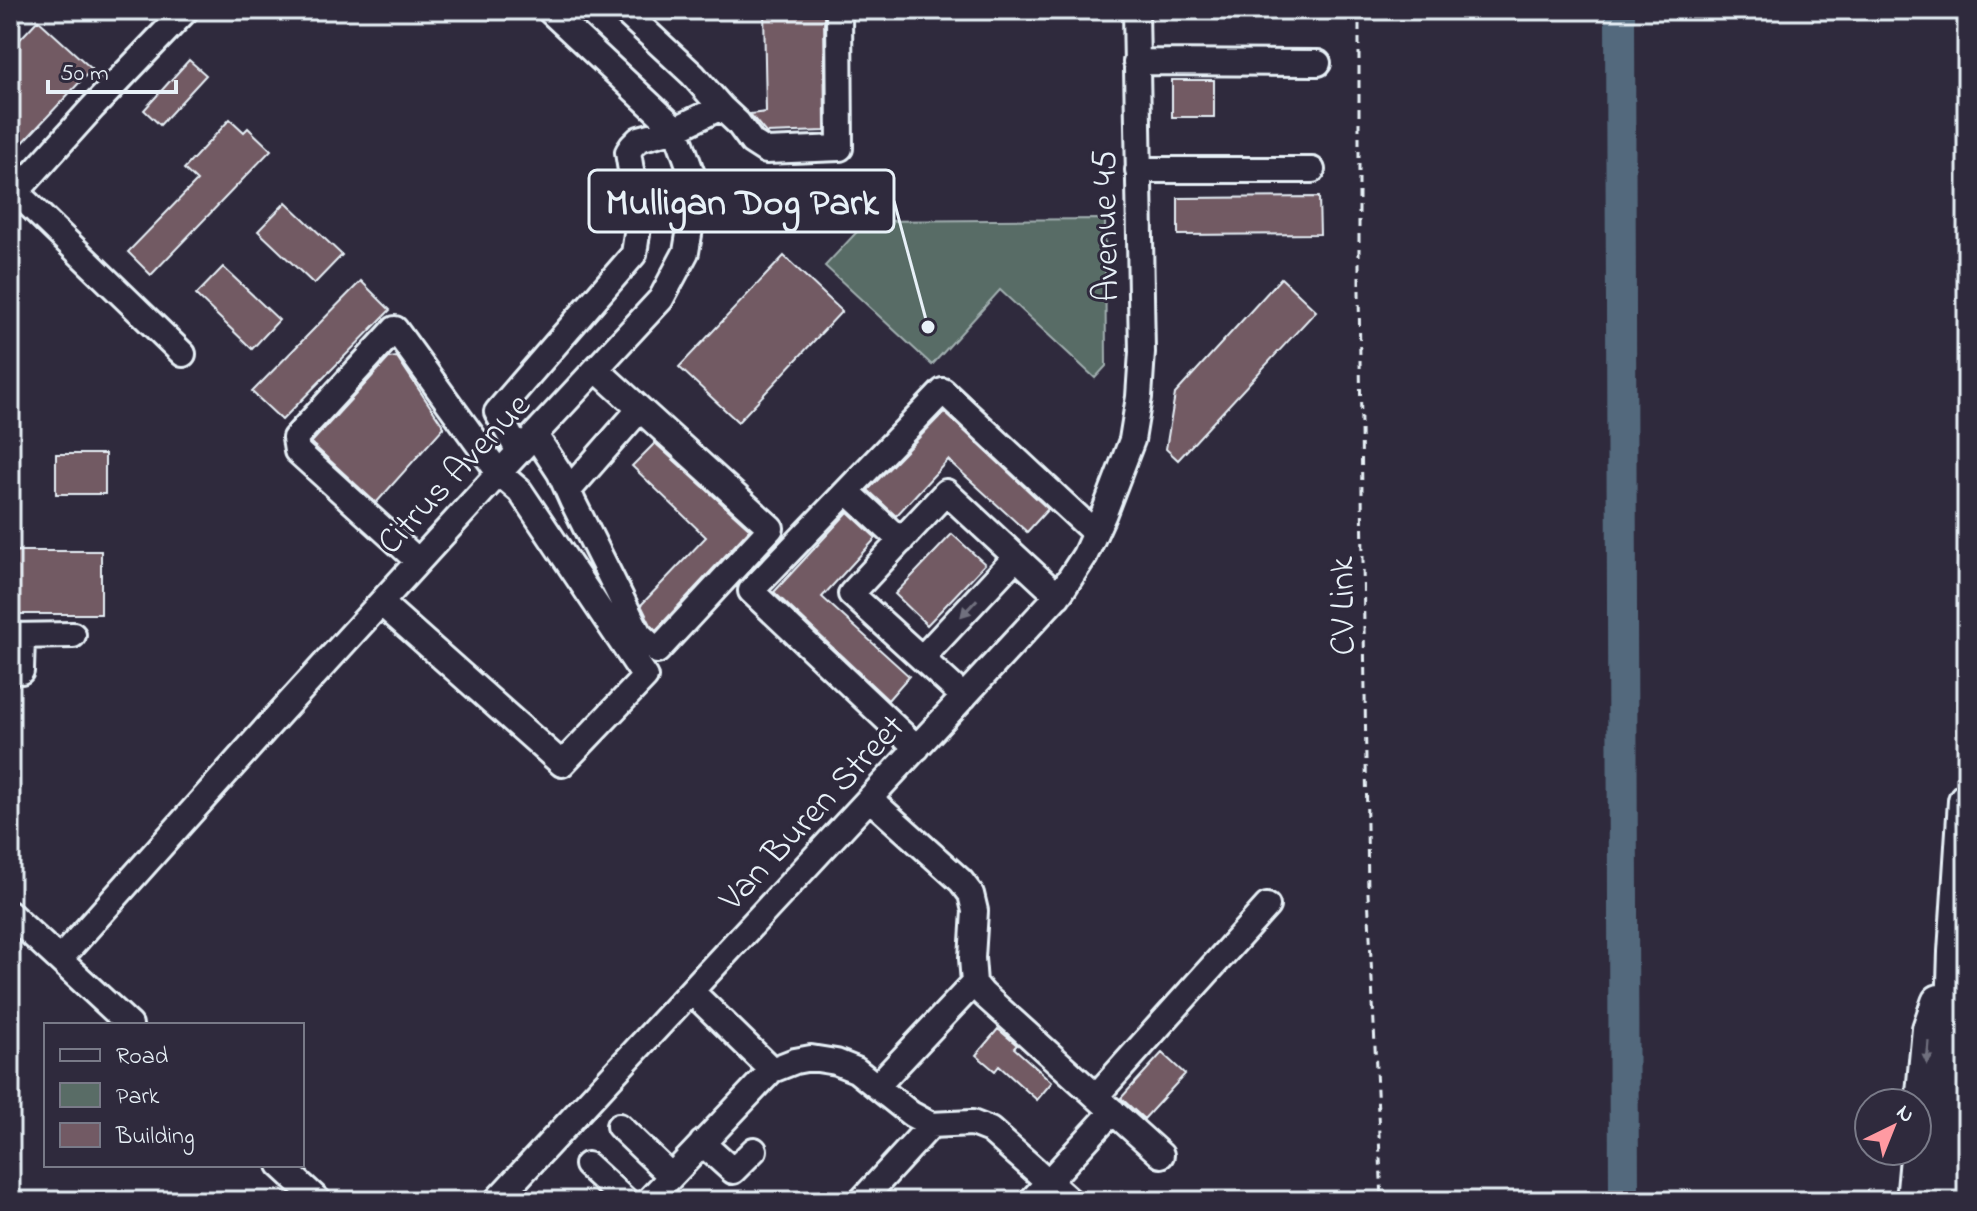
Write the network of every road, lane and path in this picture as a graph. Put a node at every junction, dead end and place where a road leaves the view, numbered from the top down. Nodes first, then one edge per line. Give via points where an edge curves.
1 (186, 10) edge
2 (623, 10) edge
3 (839, 10) edge
4 (1136, 10) edge
5 (1359, 10) edge
6 (558, 13) edge
7 (1136, 62) junction
8 (1318, 63) dead end
9 (721, 107) junction
10 (676, 129) junction
11 (1138, 170) junction
12 (1312, 170) dead end
13 (13, 195) edge
14 (183, 354) dead end
15 (596, 369) junction
16 (640, 409) junction
17 (1132, 440) joint
18 (527, 444) junction
19 (499, 473) junction
20 (568, 491) junction
21 (847, 491) junction
22 (1095, 533) junction
23 (901, 541) junction
24 (1016, 557) junction
25 (418, 561) junction
26 (1058, 596) junction
27 (381, 603) junction
28 (73, 635) dead end
29 (16, 636) edge
30 (922, 658) junction
31 (21, 671) dead end
32 (964, 697) junction
33 (917, 748) junction
34 (870, 799) junction
35 (1967, 801) edge
36 (1267, 906) dead end
37 (10, 914) edge
38 (1957, 952) junction
39 (60, 959) junction
40 (974, 983) junction
41 (691, 991) junction
42 (128, 1023) edge
43 (772, 1070) junction
44 (877, 1086) junction
45 (1104, 1104) junction
46 (931, 1125) junction
47 (619, 1126) dead end
48 (702, 1143) junction
49 (754, 1150) dead end
50 (1161, 1155) dead end
51 (587, 1165) dead end
52 (282, 1167) edge
53 (671, 1176) junction
54 (1049, 1182) junction
55 (319, 1201) edge
56 (496, 1201) edge
57 (626, 1201) edge
58 (648, 1201) edge
59 (861, 1201) edge
60 (1031, 1201) edge
61 (1070, 1201) edge
62 (1382, 1201) edge
63 (1915, 1201) edge
64 (1949, 1201) edge

1 - 13 street
2 - 9 street
3 - 9 street via 840,148 766,151
4 - 7 street, Avenue 45
5 - 62 path, CV Link via 1368,893
6 - 10 street, Citrus Avenue
7 - 8 street
7 - 11 street, Avenue 45
9 - 10 street
10 - 15 street, Citrus Avenue via 697,188 686,252 661,299
10 - 18 street via 639,139 628,152 639,220 634,254 497,412
11 - 12 street
11 - 17 street, Avenue 45 via 1142,352
13 - 14 street
15 - 16 street
15 - 18 street, Citrus Avenue
16 - 20 street
16 - 20 street via 771,528 657,651 639,634
17 - 22 street, Van Buren Street
18 - 19 street, Citrus Avenue
18 - 20 street via 560,473
19 - 25 street, Citrus Avenue
19 - 25 street via 395,329 295,438 297,451
19 - 27 street via 520,491 645,677 562,764
21 - 22 street via 943,391
21 - 23 street
21 - 33 street via 751,591
22 - 26 street, Van Buren Street
23 - 24 street via 946,492
23 - 30 street via 851,594
24 - 26 street
24 -> 30 street
25 - 27 street, Citrus Avenue
26 - 32 street, Van Buren Street
27 - 39 street, Citrus Avenue
28 - 29 street
29 - 31 street
30 - 32 street
32 - 33 street, Van Buren Street
33 - 34 street, Van Buren Street
34 - 40 street via 971,894
34 - 41 street, Van Buren Street
35 - 38 highway
36 - 45 street
37 - 39 street
38 -> 63 highway via 1931,1029
38 - 64 highway
39 - 42 street
40 - 44 street
40 - 45 street
41 - 43 street
41 - 56 street, Van Buren Street
43 - 44 street via 811,1058 856,1070
43 - 48 street
44 - 46 street
45 - 50 street
45 - 54 street
46 - 54 street via 972,1123 990,1130
46 - 59 street
47 - 53 street
48 - 49 street via 733,1171
48 - 53 street
51 - 57 street
52 - 55 street
53 - 58 street
54 - 60 street
54 - 61 street

